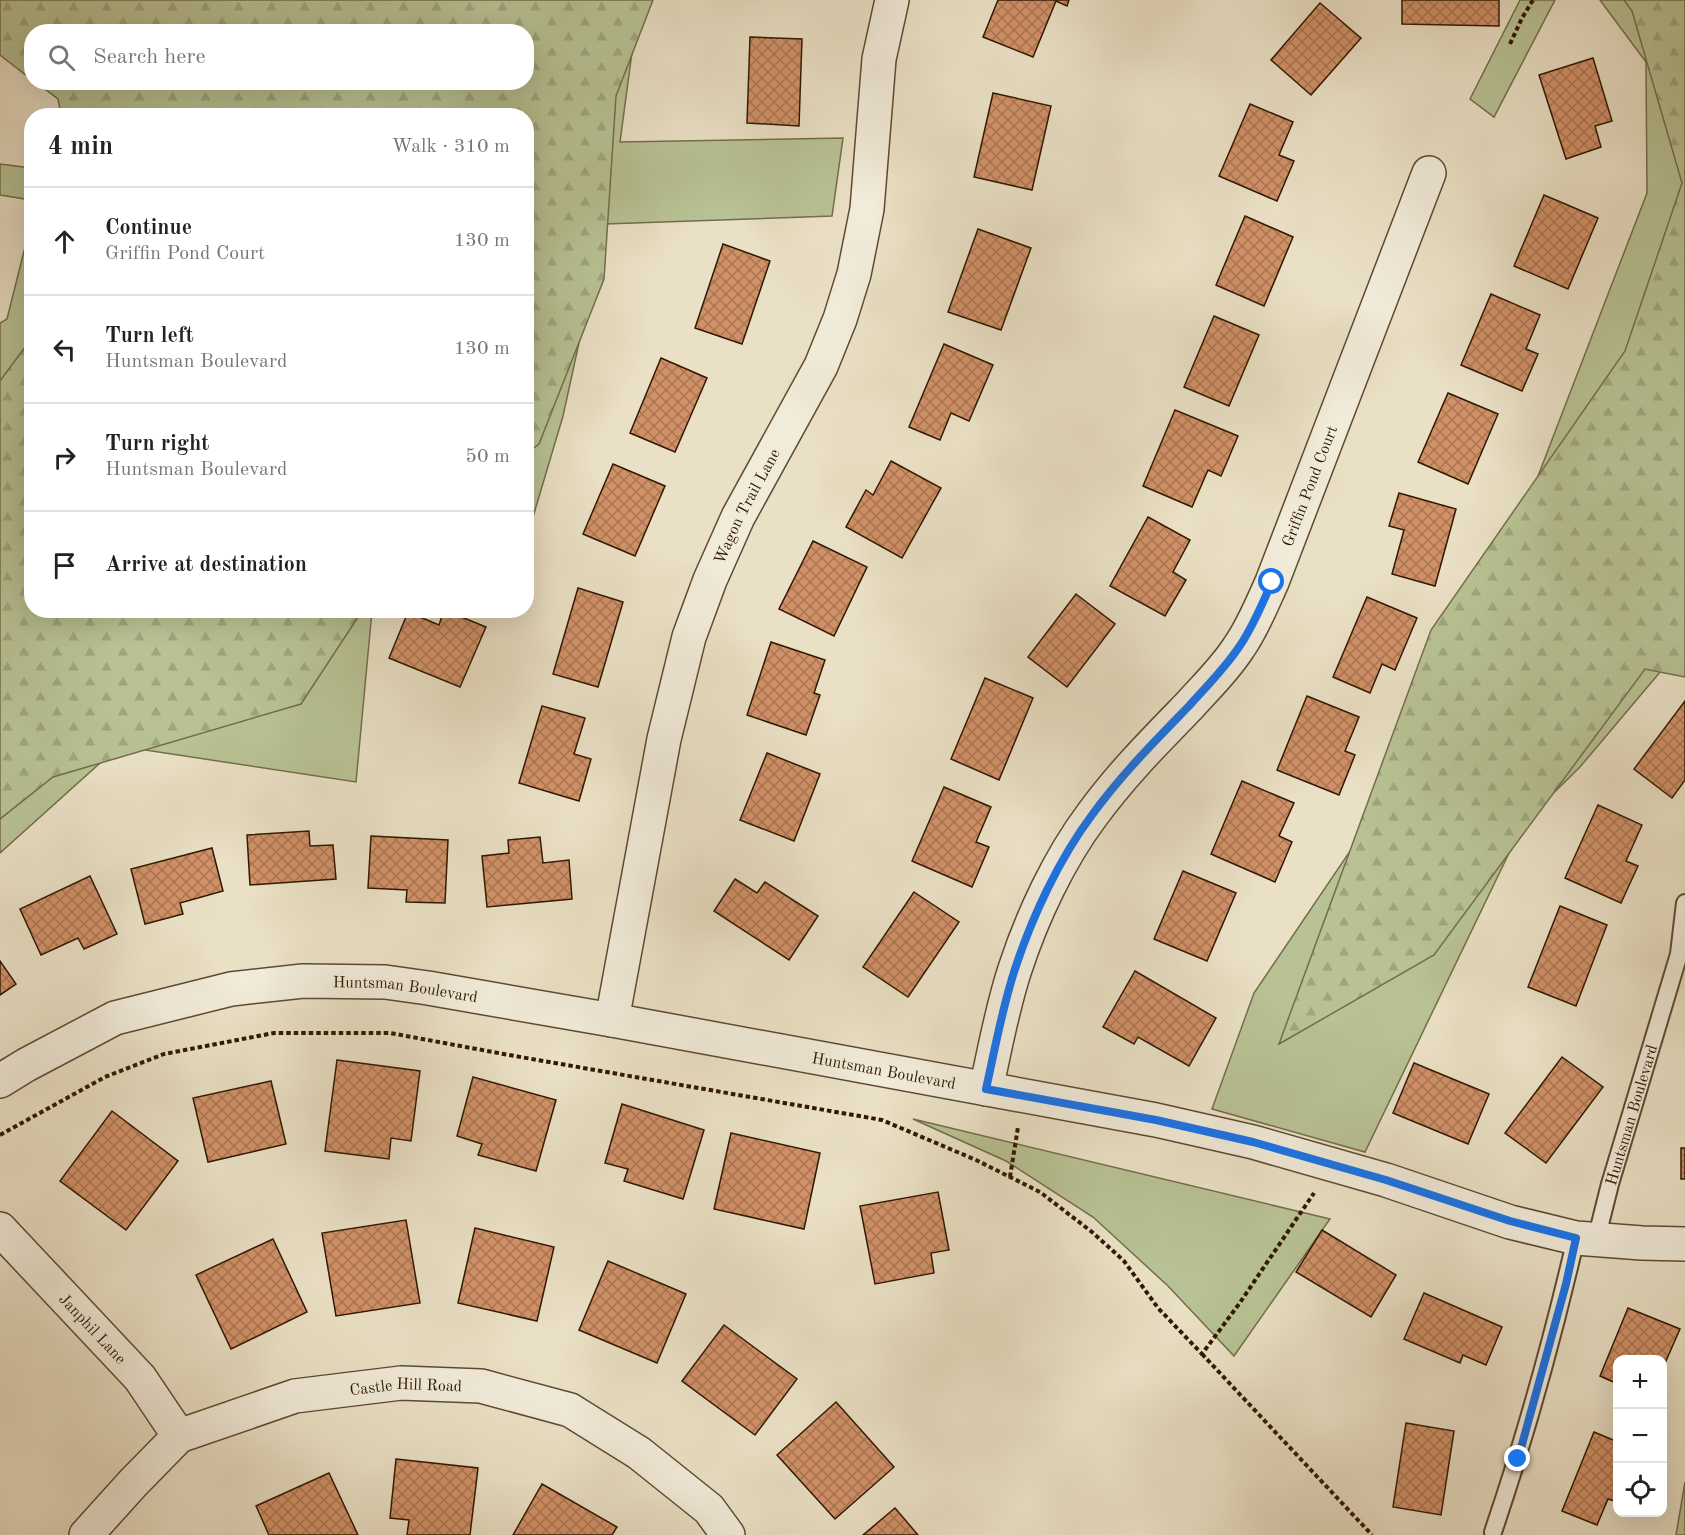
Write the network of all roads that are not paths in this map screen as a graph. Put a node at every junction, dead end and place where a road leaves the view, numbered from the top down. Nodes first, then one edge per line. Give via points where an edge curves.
1 (892, 0) edge
2 (1429, 173) dead end
3 (1685, 903) edge
4 (612, 1020) junction
5 (0, 1081) edge
6 (986, 1089) junction
7 (0, 1229) edge
8 (1586, 1239) junction
9 (1685, 1244) edge
10 (179, 1436) junction
11 (1493, 1532) dead end
12 (86, 1535) edge
13 (728, 1535) edge

1 - 4 street, Wagon Trail Lane via 879,58 867,208 854,274 821,366 738,517 689,638 664,740
2 - 6 street, Griffin Pond Court via 1257,617 1223,668 1121,778 1064,857 1015,969
3 - 8 lane, Huntsman Boulevard via 1679,954 1610,1184
4 - 5 street, Huntsman Boulevard via 385,982 303,981 231,989 115,1018
4 - 6 street, Huntsman Boulevard
6 - 8 street, Huntsman Boulevard via 1253,1142 1510,1221
7 - 10 street, Janphil Lane via 140,1378
8 - 9 street, Huntsman Boulevard
8 - 11 lane, Huntsman Boulevard via 1566,1284 1518,1459
10 - 12 street, Castle Hill Road
10 - 13 street, Castle Hill Road via 295,1396 402,1383 481,1386 570,1410 639,1453 709,1509

